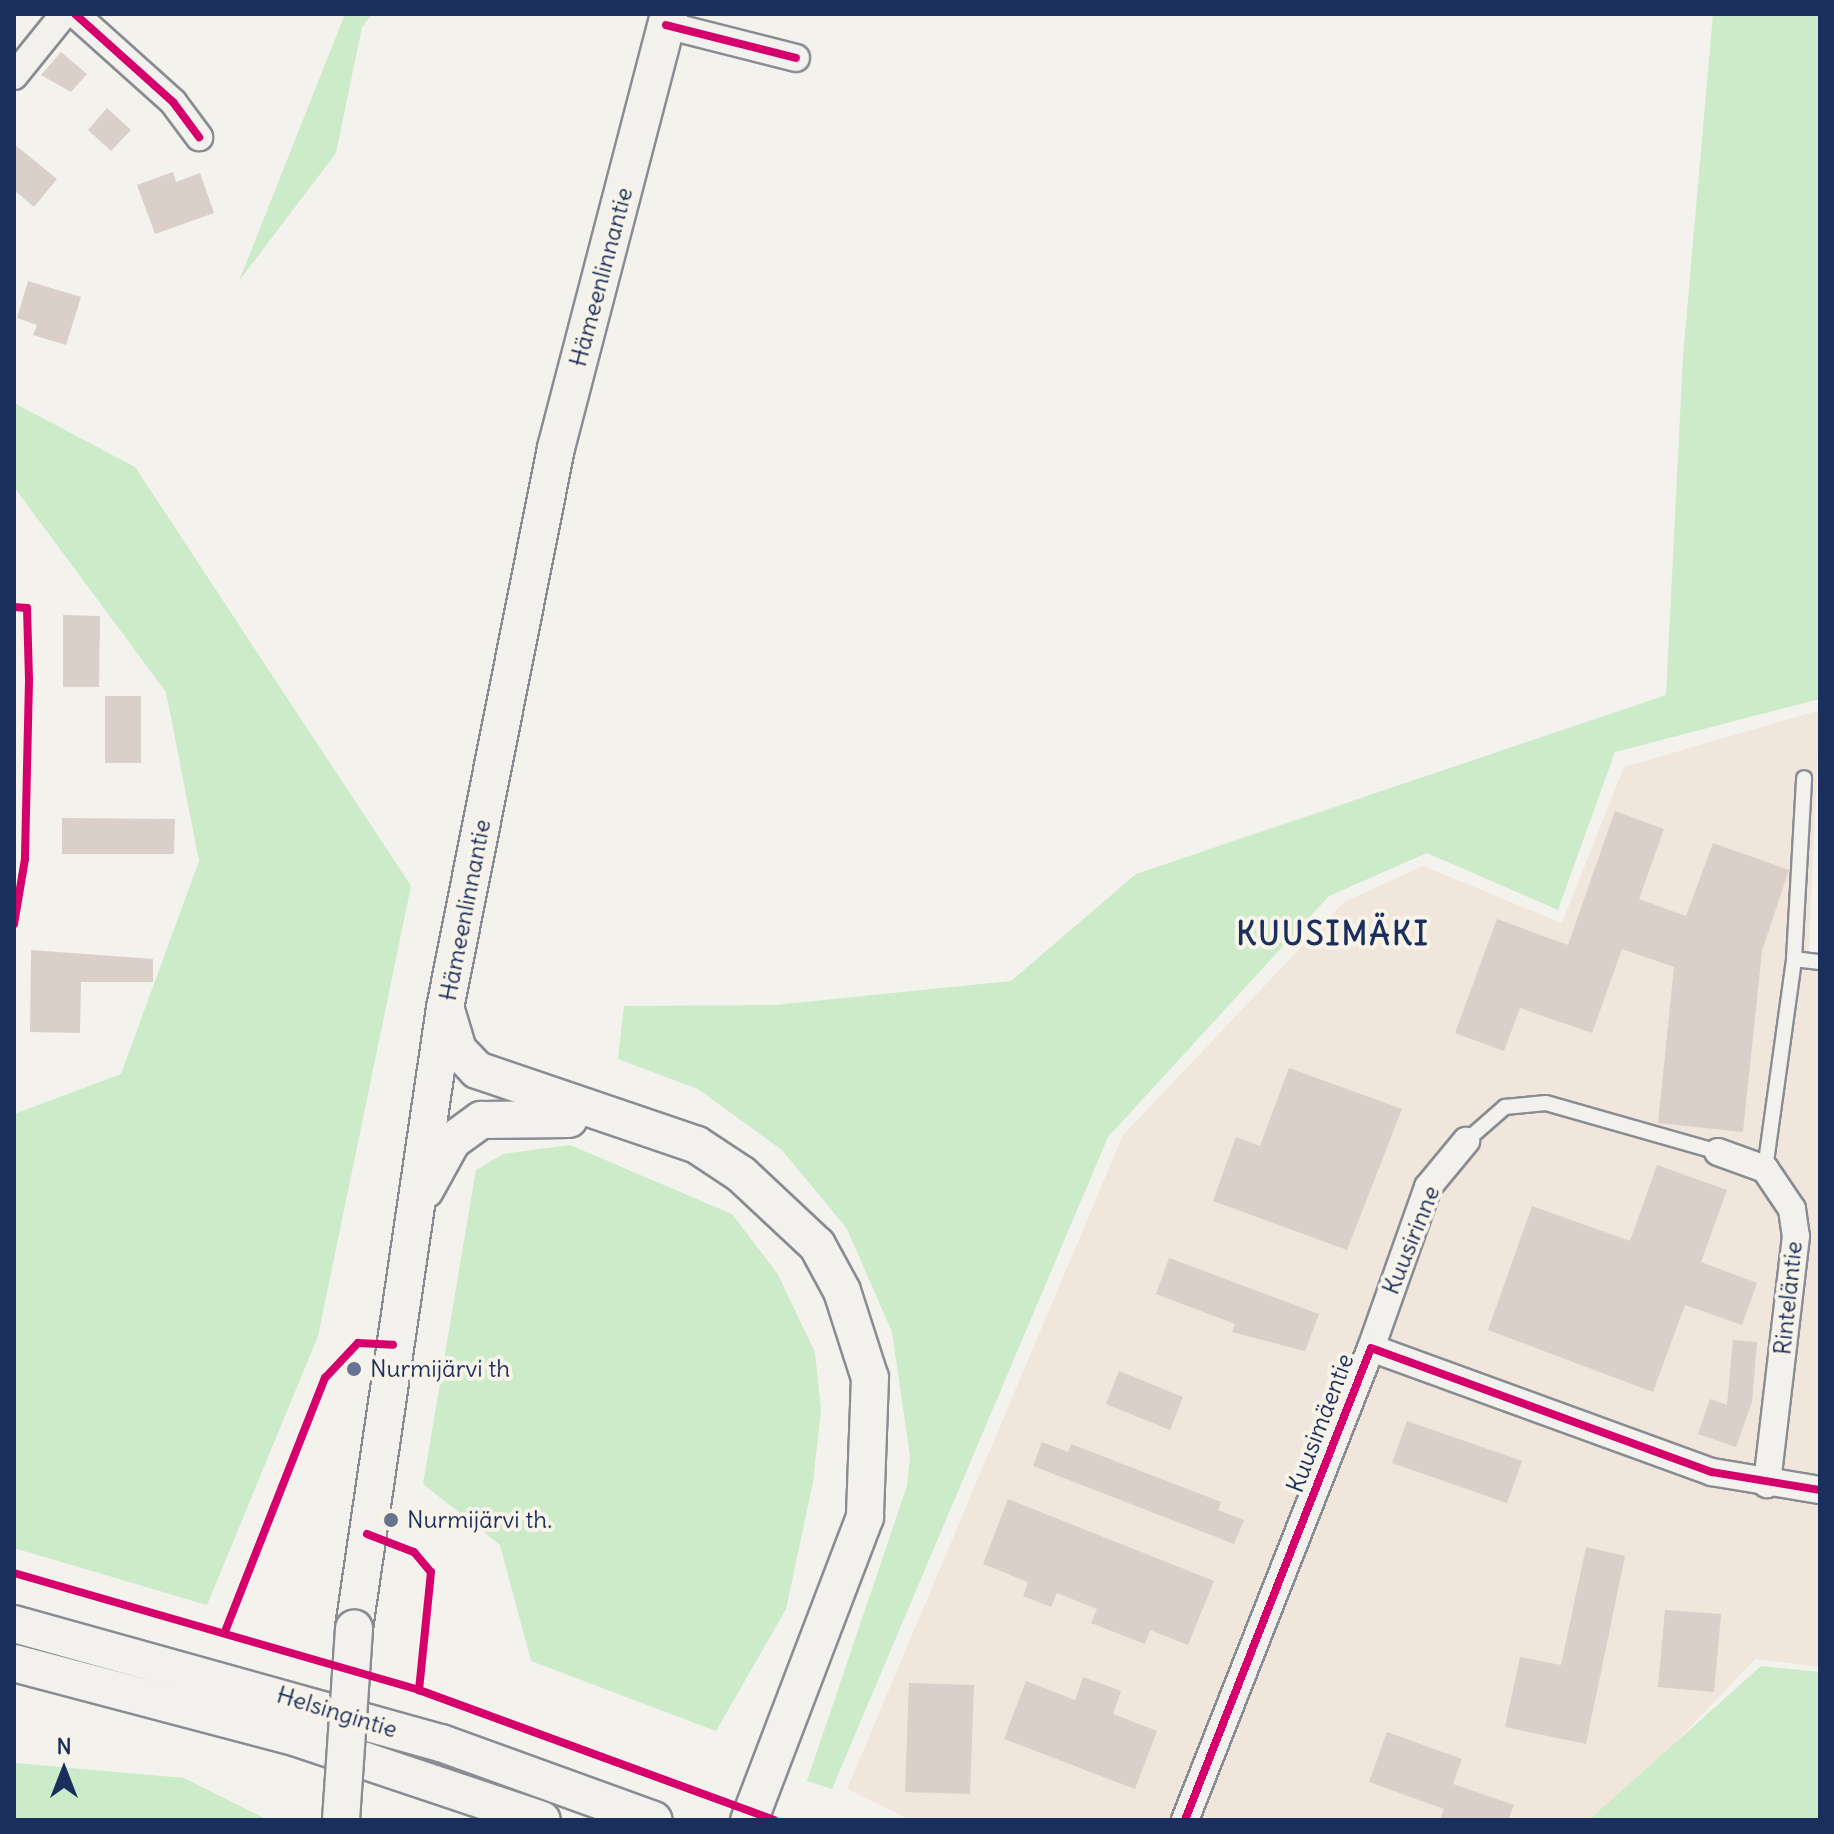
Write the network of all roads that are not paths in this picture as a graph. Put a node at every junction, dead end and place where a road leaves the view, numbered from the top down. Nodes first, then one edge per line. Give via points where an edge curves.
1 (64, 14) edge
2 (75, 14) edge
3 (668, 20) edge
4 (796, 58) dead end
5 (14, 76) edge
6 (199, 137) dead end
7 (1804, 778) dead end
8 (1794, 959) junction
9 (1820, 962) edge
10 (445, 1008) junction
11 (654, 1128) junction
12 (1466, 1141) joint
13 (1718, 1152) joint
14 (1765, 1169) junction
15 (410, 1224) junction
16 (1371, 1348) junction
17 (1767, 1484) junction
18 (1820, 1490) edge
19 (14, 1624) edge
20 (14, 1663) edge
21 (341, 1820) edge
22 (542, 1820) edge
23 (654, 1820) edge
24 (749, 1820) edge
25 (1185, 1820) edge

1 - 5 street
2 - 6 street via 173,102
3 - 4 street
3 - 10 main road, Hämeenlinnantie via 556,448
7 - 8 lane
8 - 9 lane
8 - 14 lane
10 - 11 main road via 458,1050 477,1070
10 - 15 main road, Hämeenlinnantie
11 - 15 main road via 519,1114 481,1120 436,1163
11 - 24 main road via 741,1174 817,1245 842,1291 870,1378 865,1517
12 - 13 lane via 1505,1107 1546,1103
12 - 16 street, Kuusirinne via 1428,1187
13 - 14 street
14 - 17 street, Rinteläntie via 1792,1209 1796,1236
15 - 21 main road, Hämeenlinnantie, bridge via 354,1628
16 - 17 street, Kuusimäentie via 1712,1472
16 - 25 street, Kuusimäentie
17 - 18 street, Kuusimäentie
19 - 23 main road, Helsingintie via 441,1743
20 - 22 main road, Helsingintie via 297,1738

